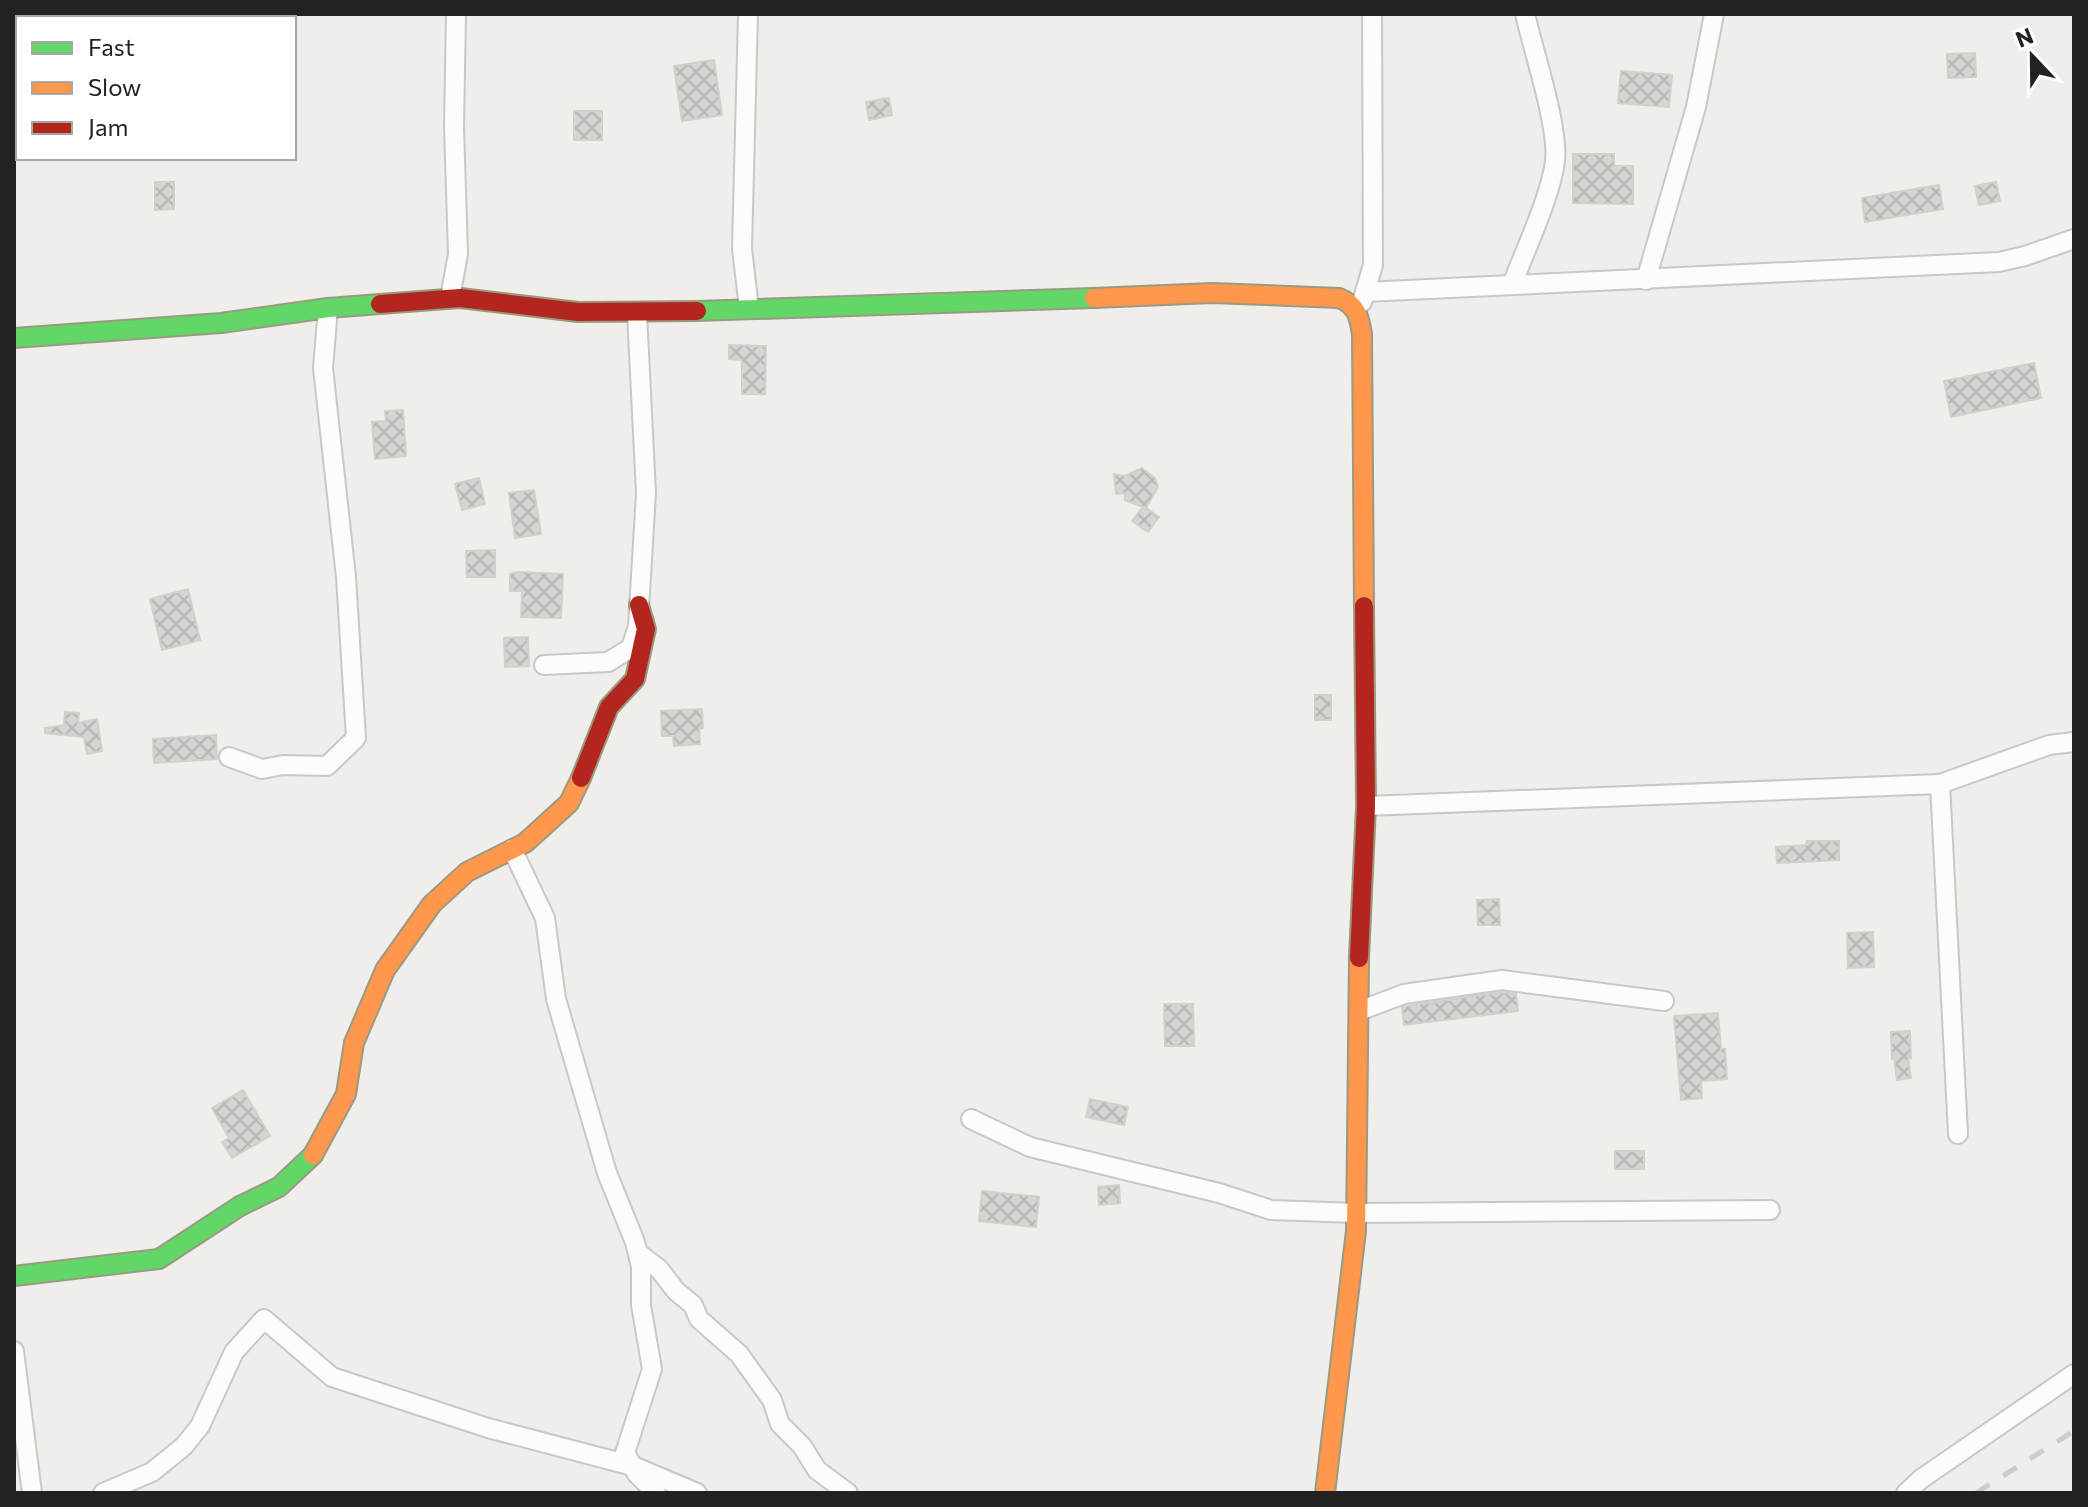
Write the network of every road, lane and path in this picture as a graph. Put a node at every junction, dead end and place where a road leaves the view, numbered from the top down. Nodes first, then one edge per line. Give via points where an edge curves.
1 (456, 14) edge
2 (748, 14) edge
3 (1372, 14) edge
4 (1525, 14) edge
5 (1712, 15) edge
6 (2074, 239) edge
7 (1646, 280) junction
8 (1512, 285) junction
9 (1365, 292) junction
10 (450, 298) junction
11 (328, 308) junction
12 (749, 308) junction
13 (637, 313) junction
14 (1359, 315) junction
15 (14, 338) edge
16 (639, 605) junction
17 (544, 665) dead end
18 (2074, 742) edge
19 (229, 757) dead end
20 (1940, 784) junction
21 (1366, 806) junction
22 (512, 849) junction
23 (1664, 1001) dead end
24 (1359, 1011) junction
25 (971, 1119) dead end
26 (1958, 1134) dead end
27 (1770, 1210) dead end
28 (1357, 1213) junction
29 (638, 1253) junction
30 (14, 1276) edge
31 (14, 1351) edge
32 (2074, 1374) edge
33 (21, 1457) edge
34 (633, 1466) junction
35 (32, 1493) edge
36 (103, 1493) edge
37 (656, 1493) edge
38 (697, 1493) edge
39 (848, 1493) edge
40 (1325, 1493) edge
41 (1906, 1493) edge

1 - 10 street via 458,254
2 - 12 street via 742,249
3 - 9 street via 1373,265
4 - 8 street via 1555,160
5 - 7 street via 1696,107
6 - 7 street via 1999,262
7 - 8 street
8 - 9 street
9 - 14 street
10 - 11 street
10 - 13 street
11 - 15 street via 221,323
11 - 19 street via 323,368 346,577 356,738 327,766 262,769
12 - 13 street
12 - 14 street via 1212,293 1339,298
13 - 16 street via 646,493
14 - 21 street
16 - 17 street via 631,648 608,662
16 - 22 street via 646,629 635,679 609,707 569,803
18 - 20 street via 2049,745
20 - 21 street
20 - 26 street
21 - 24 street
22 - 29 street via 545,918 556,999 607,1173
22 - 30 street via 467,872 432,904 385,970 354,1043 346,1094 315,1153 279,1187 159,1259
23 - 24 street via 1502,980 1404,994
24 - 28 street
25 - 28 street via 1030,1147 1271,1210
27 - 28 street
28 - 40 street
29 - 34 street via 652,1369 625,1453
29 - 39 street via 739,1354 772,1400 780,1424 817,1470
31 - 33 street
32 - 41 street
33 - 35 street
34 - 36 street via 488,1428 332,1377 264,1319 234,1352 200,1426 184,1446 152,1472
34 - 37 street
34 - 38 street

